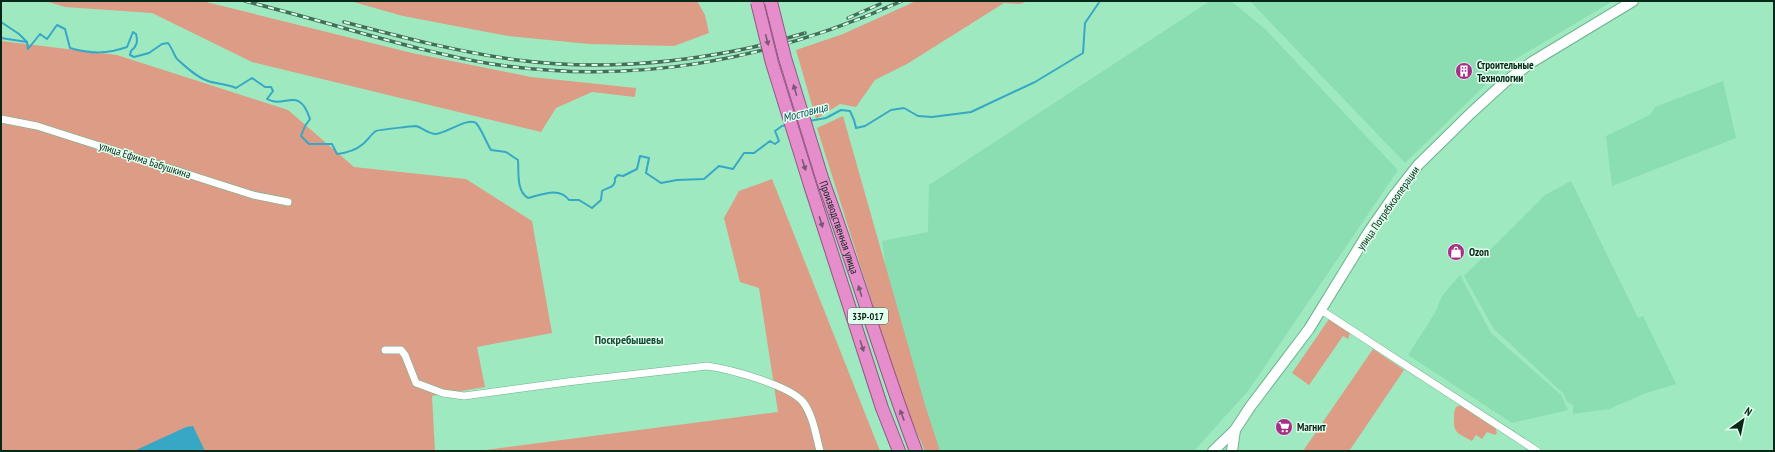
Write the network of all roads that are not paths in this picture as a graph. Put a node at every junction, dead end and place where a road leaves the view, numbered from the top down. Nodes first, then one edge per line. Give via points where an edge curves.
1 (770, 1) edge
2 (1633, 1) edge
3 (757, 2) edge
4 (1, 119) edge
5 (288, 202) dead end
6 (1321, 310) junction
7 (386, 350) dead end
8 (1235, 430) junction
9 (820, 451) edge
10 (899, 451) edge
11 (916, 451) edge
12 (1213, 451) edge
13 (1232, 451) edge
14 (1537, 451) edge

11 -> 1 highway, Производственная улица / 33Р-017, bridge via 823,181
2 - 6 main road, улица Потребкооперации via 1532,62 1489,96 1437,145 1393,197
3 -> 10 highway, Производственная улица / 33Р-017, bridge via 772,63 810,185 882,408
4 - 5 street, улица Ефима Бабушкина via 37,126 253,195
6 - 8 main road, улица Потребкооперации
6 - 14 street
7 - 9 street via 401,350 416,383 443,393 464,396 707,366 722,368 772,384 799,398 809,413
8 - 12 main road, улица Потребкооперации
8 - 13 main road

